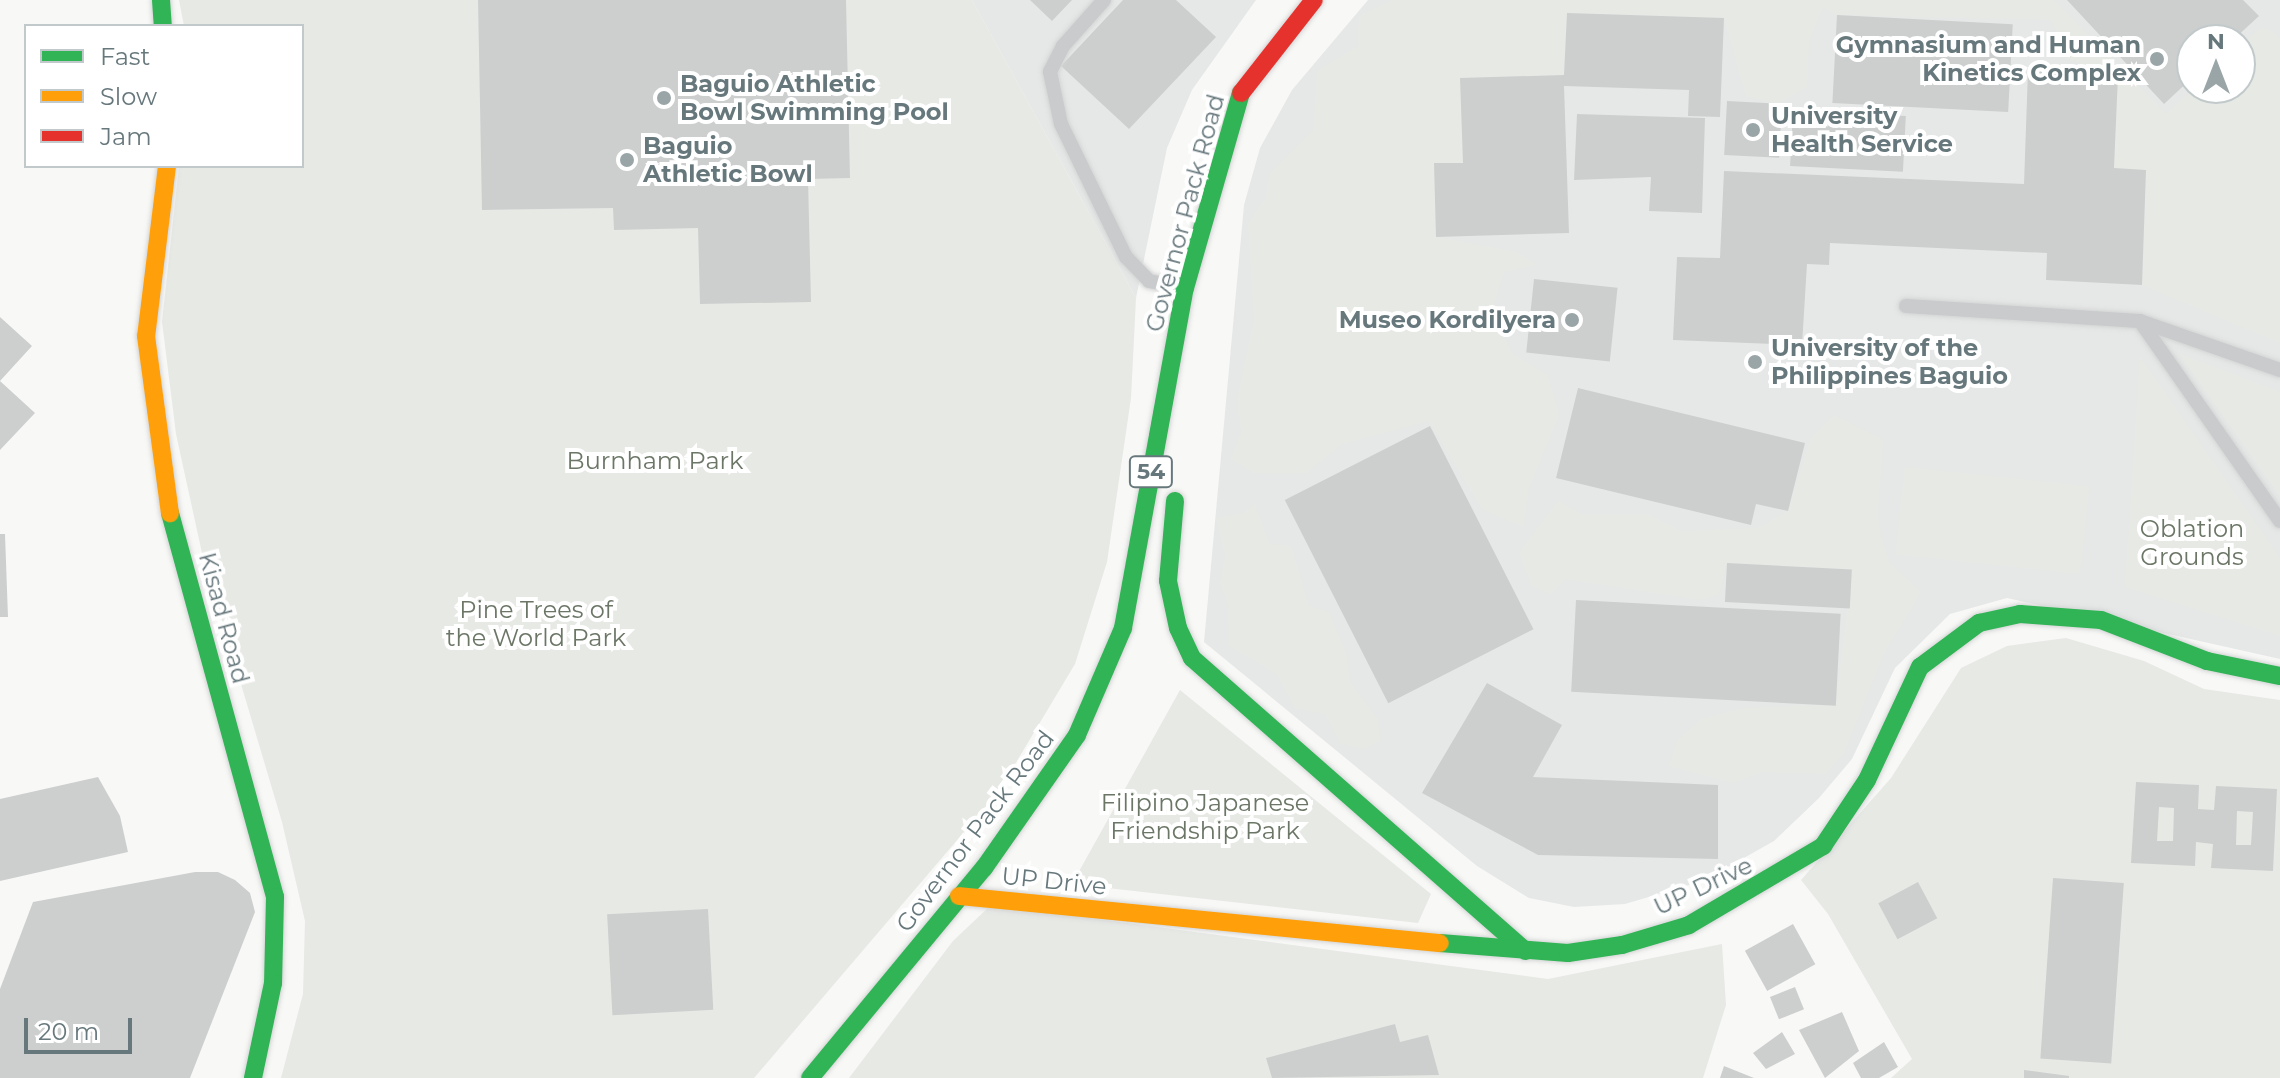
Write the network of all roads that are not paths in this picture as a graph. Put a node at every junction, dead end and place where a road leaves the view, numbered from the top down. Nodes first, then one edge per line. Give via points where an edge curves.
1 (161, 0) edge
2 (1104, 0) edge
3 (1314, 0) edge
4 (163, 24) edge
5 (1291, 27) junction
6 (1262, 96) dead end
7 (167, 168) edge
8 (1185, 288) junction
9 (1906, 306) dead end
10 (2140, 321) junction
11 (2280, 370) edge
12 (1178, 479) dead end
13 (2280, 521) edge
14 (2280, 676) edge
15 (959, 896) junction
16 (1526, 951) junction
17 (253, 1078) edge
18 (810, 1078) edge

1 - 4 main road
2 - 8 lane via 1063,46 1050,72 1061,124 1126,257 1149,281
3 - 5 main road, Governor Pack Road / 54
5 - 6 main road
5 - 8 main road, Governor Pack Road / 54 via 1243,88
7 - 17 main road, Kisad Road via 146,336 163,486 275,897 273,983
8 - 15 main road, Governor Pack Road / 54 via 1123,628 1077,735
9 - 10 lane
10 - 11 lane
10 - 13 lane
12 - 16 main road via 1168,539 1168,581 1178,628 1192,658
14 - 16 main road, UP Drive via 2207,661 2077,615 2020,614 1979,623 1920,667 1842,824 1801,863 1689,925 1622,945 1568,953
15 - 16 main road, UP Drive
15 - 18 main road, Governor Pack Road / 54

